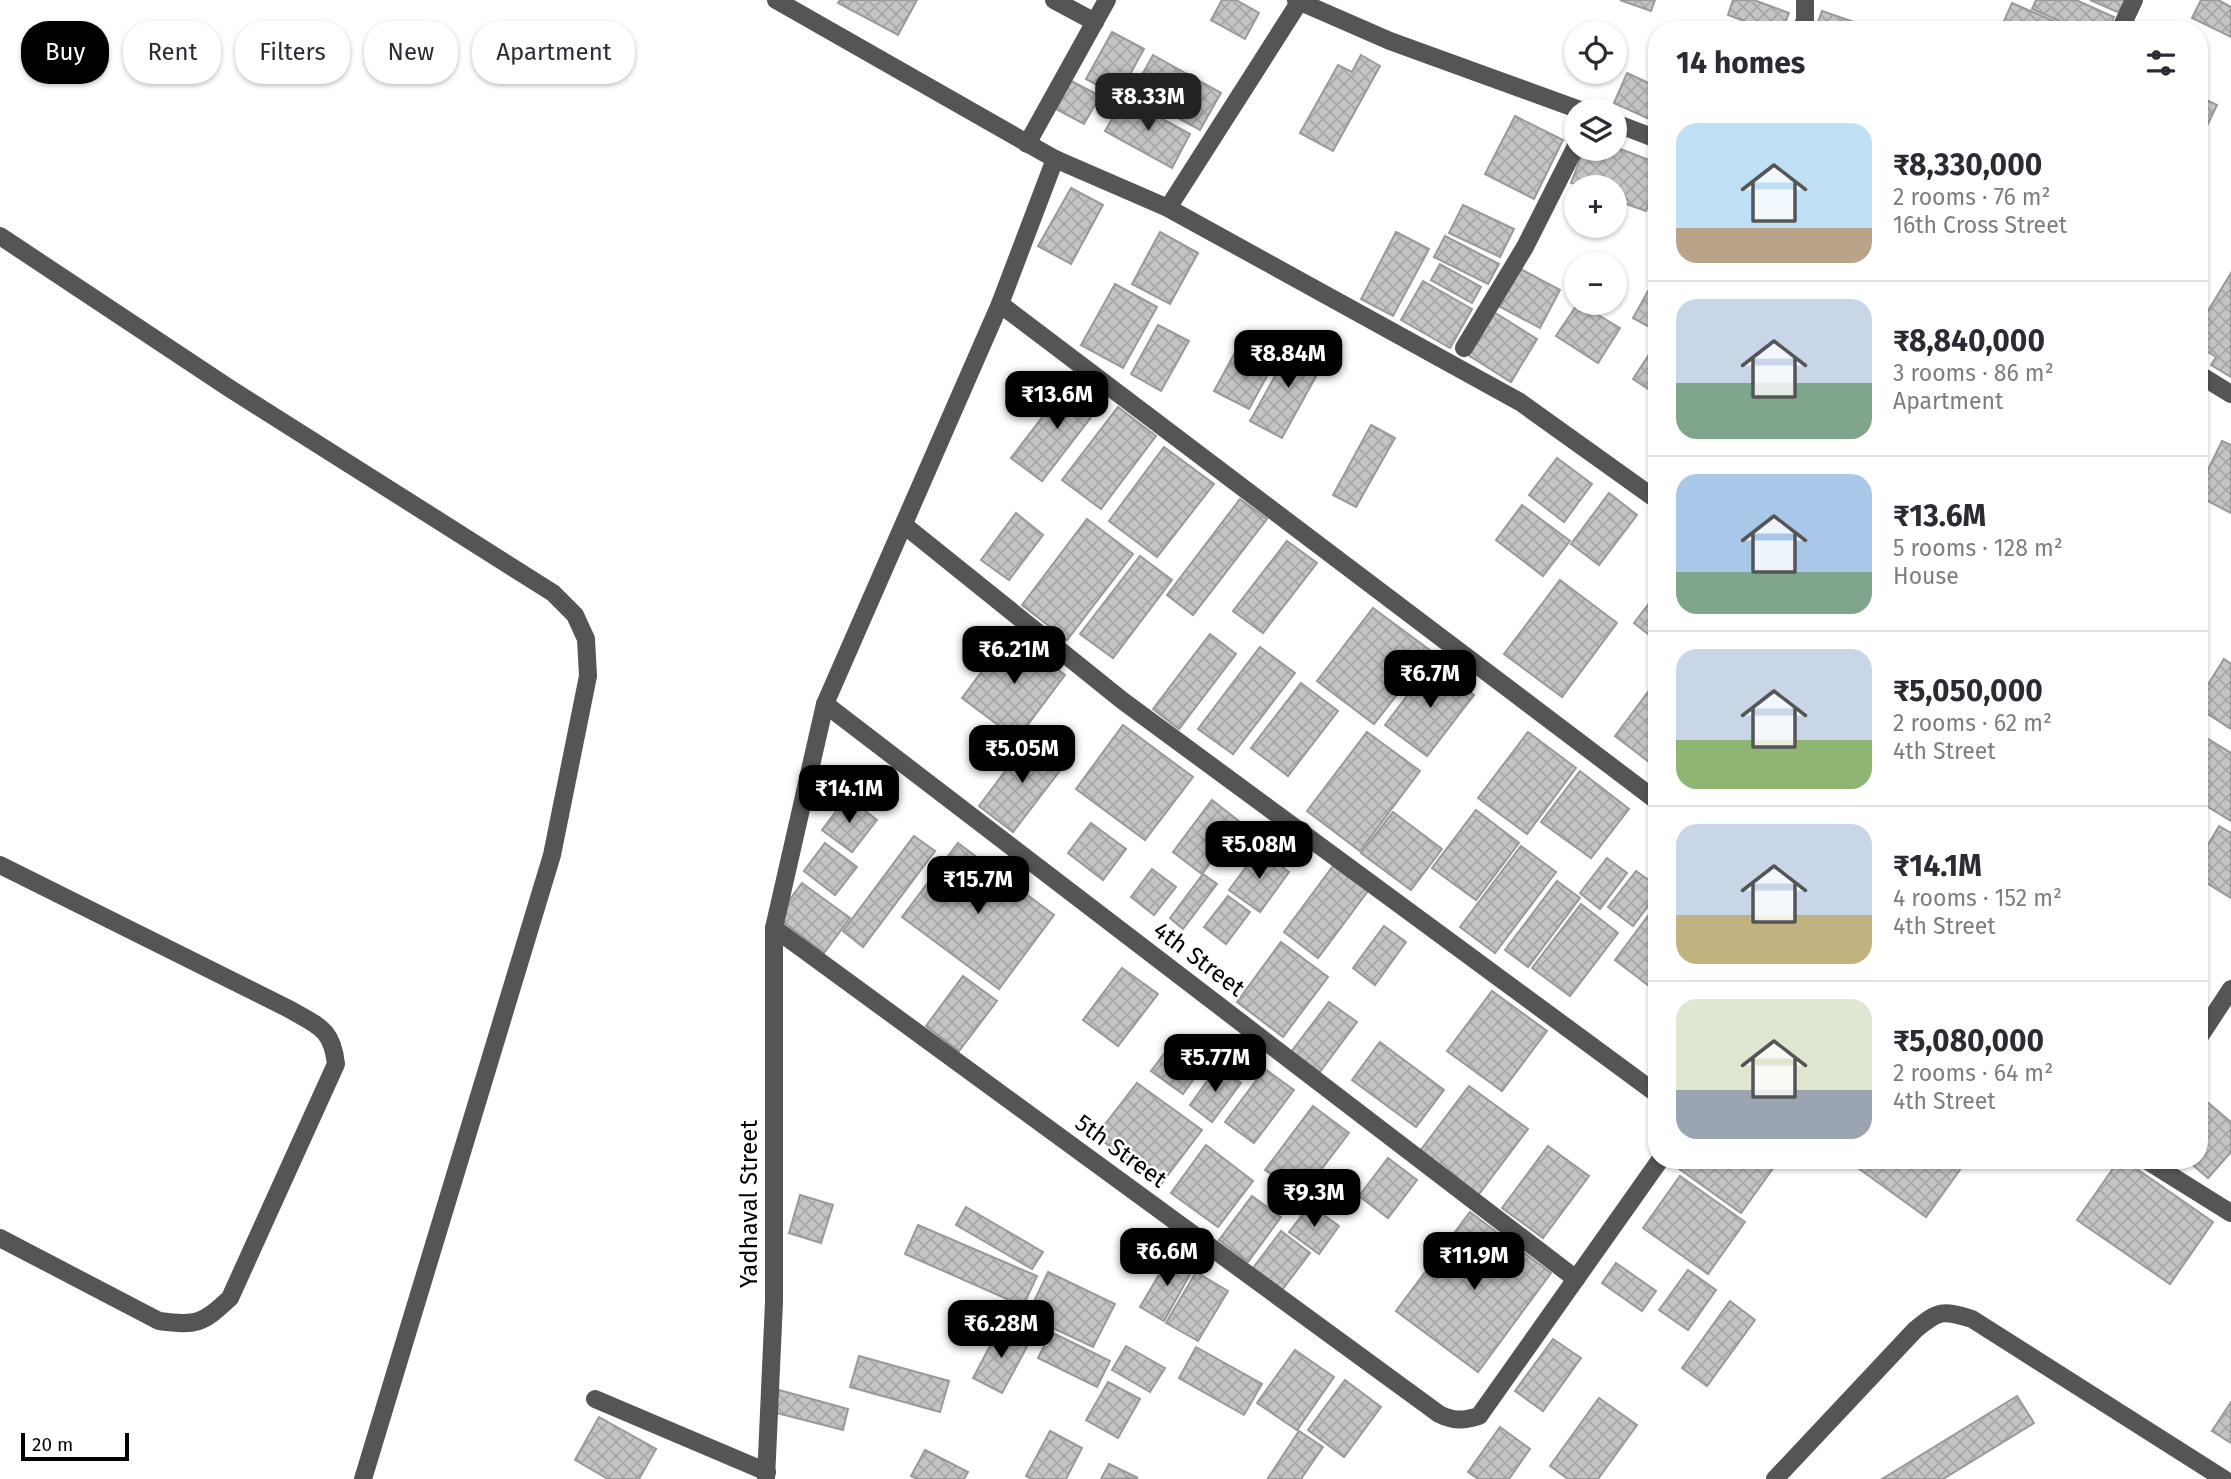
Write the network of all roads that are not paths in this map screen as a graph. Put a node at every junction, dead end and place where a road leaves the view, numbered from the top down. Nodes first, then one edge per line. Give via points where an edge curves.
1 (776, 0) edge
2 (1054, 0) edge
3 (1107, 0) edge
4 (1805, 0) edge
5 (2134, 0) edge
6 (1298, 1) edge
7 (1805, 21) edge
8 (2124, 21) edge
9 (1095, 22) junction
10 (1564, 104) edge
11 (1627, 128) edge
12 (1648, 136) edge
13 (1027, 144) junction
14 (1055, 159) junction
15 (1568, 161) edge
16 (1168, 208) junction
17 (0, 236) edge
18 (1000, 304) junction
19 (1464, 348) dead end
20 (2208, 380) edge
21 (2231, 394) edge
22 (1648, 494) edge
23 (904, 525) junction
24 (825, 704) junction
25 (1648, 795) edge
26 (0, 865) edge
27 (774, 928) junction
28 (2231, 989) edge
29 (2208, 1024) edge
30 (1648, 1087) edge
31 (1654, 1169) edge
32 (2160, 1169) edge
33 (2231, 1213) edge
34 (0, 1238) edge
35 (1576, 1279) junction
36 (595, 1399) dead end
37 (766, 1475) edge
38 (363, 1479) edge
39 (1775, 1479) edge
40 (2224, 1479) edge

1 - 13 street
2 - 9 street
3 - 9 street
4 - 7 street
5 - 8 street
6 - 10 street via 1390,41
6 - 16 street
9 - 13 street
11 - 12 street
13 - 14 street
14 - 16 street
14 - 18 street, Yadhaval Street
15 - 19 street via 1525,247
16 - 22 street via 1520,402
17 - 38 street via 553,593 575,615 586,639 588,676 552,855
18 - 23 street, Yadhaval Street
18 - 25 street
20 - 21 street
23 - 24 street, Yadhaval Street
23 - 30 street via 1124,701
24 - 27 street, Yadhaval Street
24 - 35 street, 4th Street
26 - 34 street via 301,1016 324,1030 334,1045 336,1064 230,1298 208,1319 186,1325 159,1321
27 - 35 street, 5th Street via 1450,1419 1479,1416
27 - 37 street, Yadhaval Street via 774,1302
28 - 29 street
31 - 35 street
32 - 33 street
36 - 37 street
39 - 40 street via 1915,1330 1933,1315 1950,1312 1972,1319

